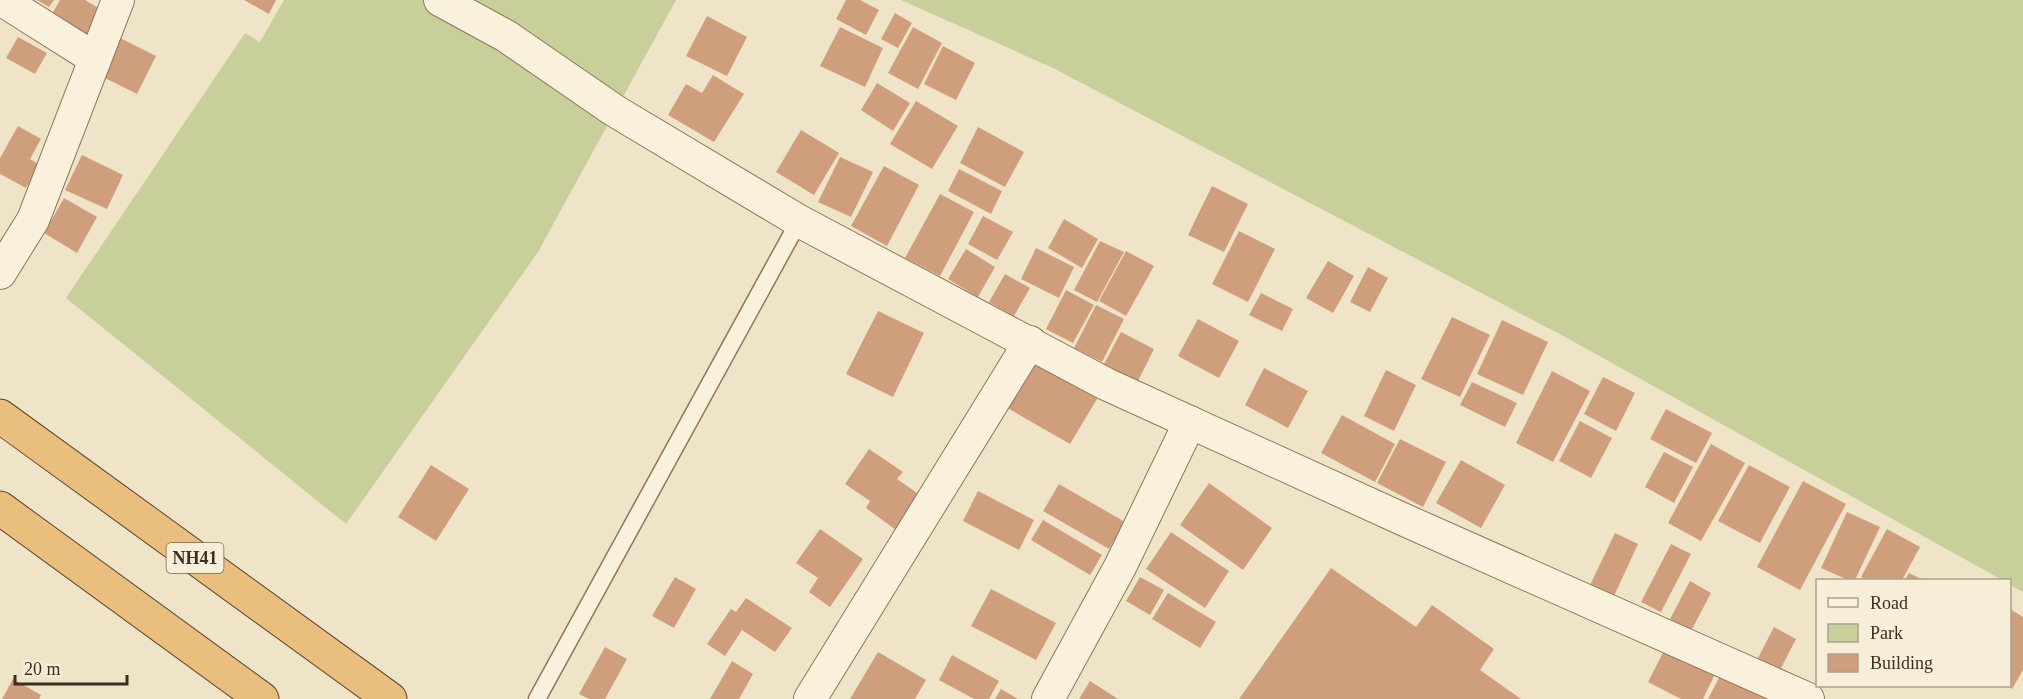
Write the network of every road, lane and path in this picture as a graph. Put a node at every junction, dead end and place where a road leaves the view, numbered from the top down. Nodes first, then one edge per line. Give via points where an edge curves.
1 (2, 0) edge
2 (118, 0) edge
3 (440, 0) edge
4 (94, 58) junction
5 (799, 221) junction
6 (0, 273) edge
7 (1030, 342) junction
8 (0, 416) edge
9 (1190, 422) junction
10 (0, 508) edge
11 (262, 699) edge
12 (390, 699) edge
13 (537, 699) edge
14 (810, 699) edge
15 (1048, 699) edge
16 (1808, 699) edge

1 - 4 street
2 - 4 street
3 - 5 street via 506,36 615,111
4 - 6 street via 33,220
5 - 7 street
5 - 13 lane
7 - 9 street via 1106,384
7 - 14 street
8 - 12 highway, NH41
9 - 15 street via 1120,567
9 - 16 street
10 - 11 highway

